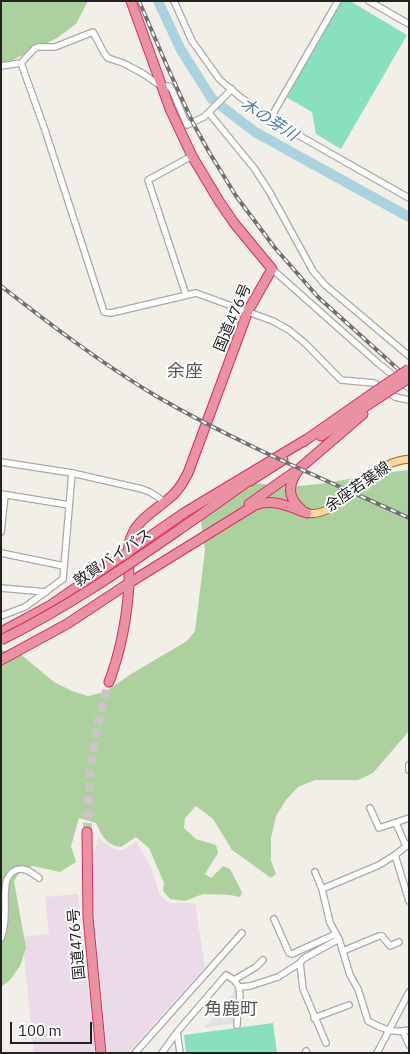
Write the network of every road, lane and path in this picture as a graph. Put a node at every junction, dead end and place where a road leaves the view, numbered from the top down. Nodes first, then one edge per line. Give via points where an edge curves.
1 (131, 1) edge
2 (174, 1) edge
3 (338, 1) edge
4 (369, 1) edge
5 (409, 24) edge
6 (21, 63) junction
7 (1, 66) edge
8 (161, 86) junction
9 (229, 92) junction
10 (210, 112) junction
11 (270, 119) junction
12 (192, 156) junction
13 (409, 198) edge
14 (272, 269) junction
15 (186, 295) junction
16 (248, 311) junction
17 (409, 356) edge
18 (409, 369) edge
19 (409, 378) edge
20 (409, 388) edge
21 (379, 396) junction
22 (409, 400) edge
23 (307, 439) junction
24 (409, 459) edge
25 (1, 462) edge
26 (300, 468) junction
27 (72, 473) junction
28 (235, 491) junction
29 (3, 495) edge
30 (165, 502) junction
31 (69, 505) junction
32 (306, 513) junction
33 (1, 532) edge
34 (210, 533) junction
35 (128, 551) junction
36 (1, 553) edge
37 (64, 566) junction
38 (129, 583) junction
39 (1, 588) edge
40 (46, 592) junction
41 (1, 616) edge
42 (1, 632) edge
43 (1, 640) edge
44 (1, 660) edge
45 (109, 682) tunnel mouth
46 (409, 765) edge
47 (409, 770) edge
48 (370, 808) dead end
49 (409, 818) edge
50 (396, 823) junction
51 (87, 832) tunnel mouth
52 (407, 845) edge
53 (395, 855) junction
54 (315, 872) dead end
55 (39, 878) dead end
56 (322, 889) junction
57 (409, 901) edge
58 (274, 919) dead end
59 (242, 933) dead end
60 (338, 936) junction
61 (1, 938) edge
62 (399, 942) dead end
63 (343, 951) junction
64 (263, 960) dead end
65 (300, 963) junction
66 (234, 980) junction
67 (239, 987) junction
68 (409, 992) edge
69 (349, 1005) dead end
70 (314, 1018) junction
71 (237, 1025) dead end
72 (389, 1030) junction
73 (406, 1030) edge
74 (177, 1032) junction
75 (326, 1044) dead end
76 (409, 1045) edge
77 (101, 1053) edge
78 (135, 1053) edge
79 (162, 1053) edge
80 (180, 1053) edge
81 (377, 1053) edge

1 - 8 highway
2 - 9 street via 192,41
3 - 11 street
4 - 5 street
6 - 7 street
6 - 8 street via 38,47 55,47 93,32 108,58 142,72
6 - 15 street via 104,312
8 - 10 street via 169,86 172,90 187,125
8 - 12 highway
9 - 10 street
9 - 11 street
10 - 17 street via 254,168 313,271 325,286
11 - 13 street
12 - 14 highway via 234,224
12 - 15 street via 148,180
14 - 16 highway, 国道476号
14 - 20 street
15 - 16 street via 196,293
16 - 22 street via 289,330 341,380 374,383 395,397
16 - 30 highway, 国道476号 via 188,473
18 - 21 highway, 敦賀バイパス, bridge
19 - 21 highway, bridge
21 - 23 highway, 敦賀バイパス
21 - 26 highway
21 - 28 highway, 敦賀バイパス
23 - 28 highway, 敦賀バイパス
23 - 35 highway via 184,513
24 - 32 main road, 余座若葉線 via 381,467 332,508
25 - 27 street
26 - 32 highway via 291,482 291,492 295,503
26 - 34 highway
27 - 30 street via 142,489
27 - 31 street
28 - 43 highway, 敦賀バイパス, bridge via 72,602
29 - 31 street
29 - 33 street
30 - 35 highway, 国道476号 via 139,524 131,537
31 - 37 street
32 - 34 highway via 275,502 261,503
34 - 38 highway
35 - 38 highway, 国道476号
35 - 42 highway via 51,605
36 - 37 street
37 - 40 street via 63,579
38 - 44 highway via 43,639
38 - 45 highway, 国道476号 via 122,643
39 - 40 street
40 - 41 street via 25,607
46 - 47 street
48 - 50 street via 379,828
49 - 50 street
50 - 52 street
51 - 77 highway, 国道476号 via 88,917
52 - 53 street
53 - 56 street
53 - 57 street
54 - 56 street
55 - 61 street via 25,869 9,875
56 - 60 street via 330,923
58 - 60 street via 292,954
59 - 78 street
60 - 63 street
60 - 65 street
62 - 63 street via 390,946 379,936
63 - 72 street via 368,1021
64 - 66 street
65 - 67 street via 278,977
65 - 70 street via 303,989
66 - 67 street
66 - 74 street via 226,975
67 - 71 street
68 - 72 street
69 - 70 street
70 - 75 street
72 - 73 street
72 - 81 street
73 - 76 street
74 - 79 street
74 - 80 street

